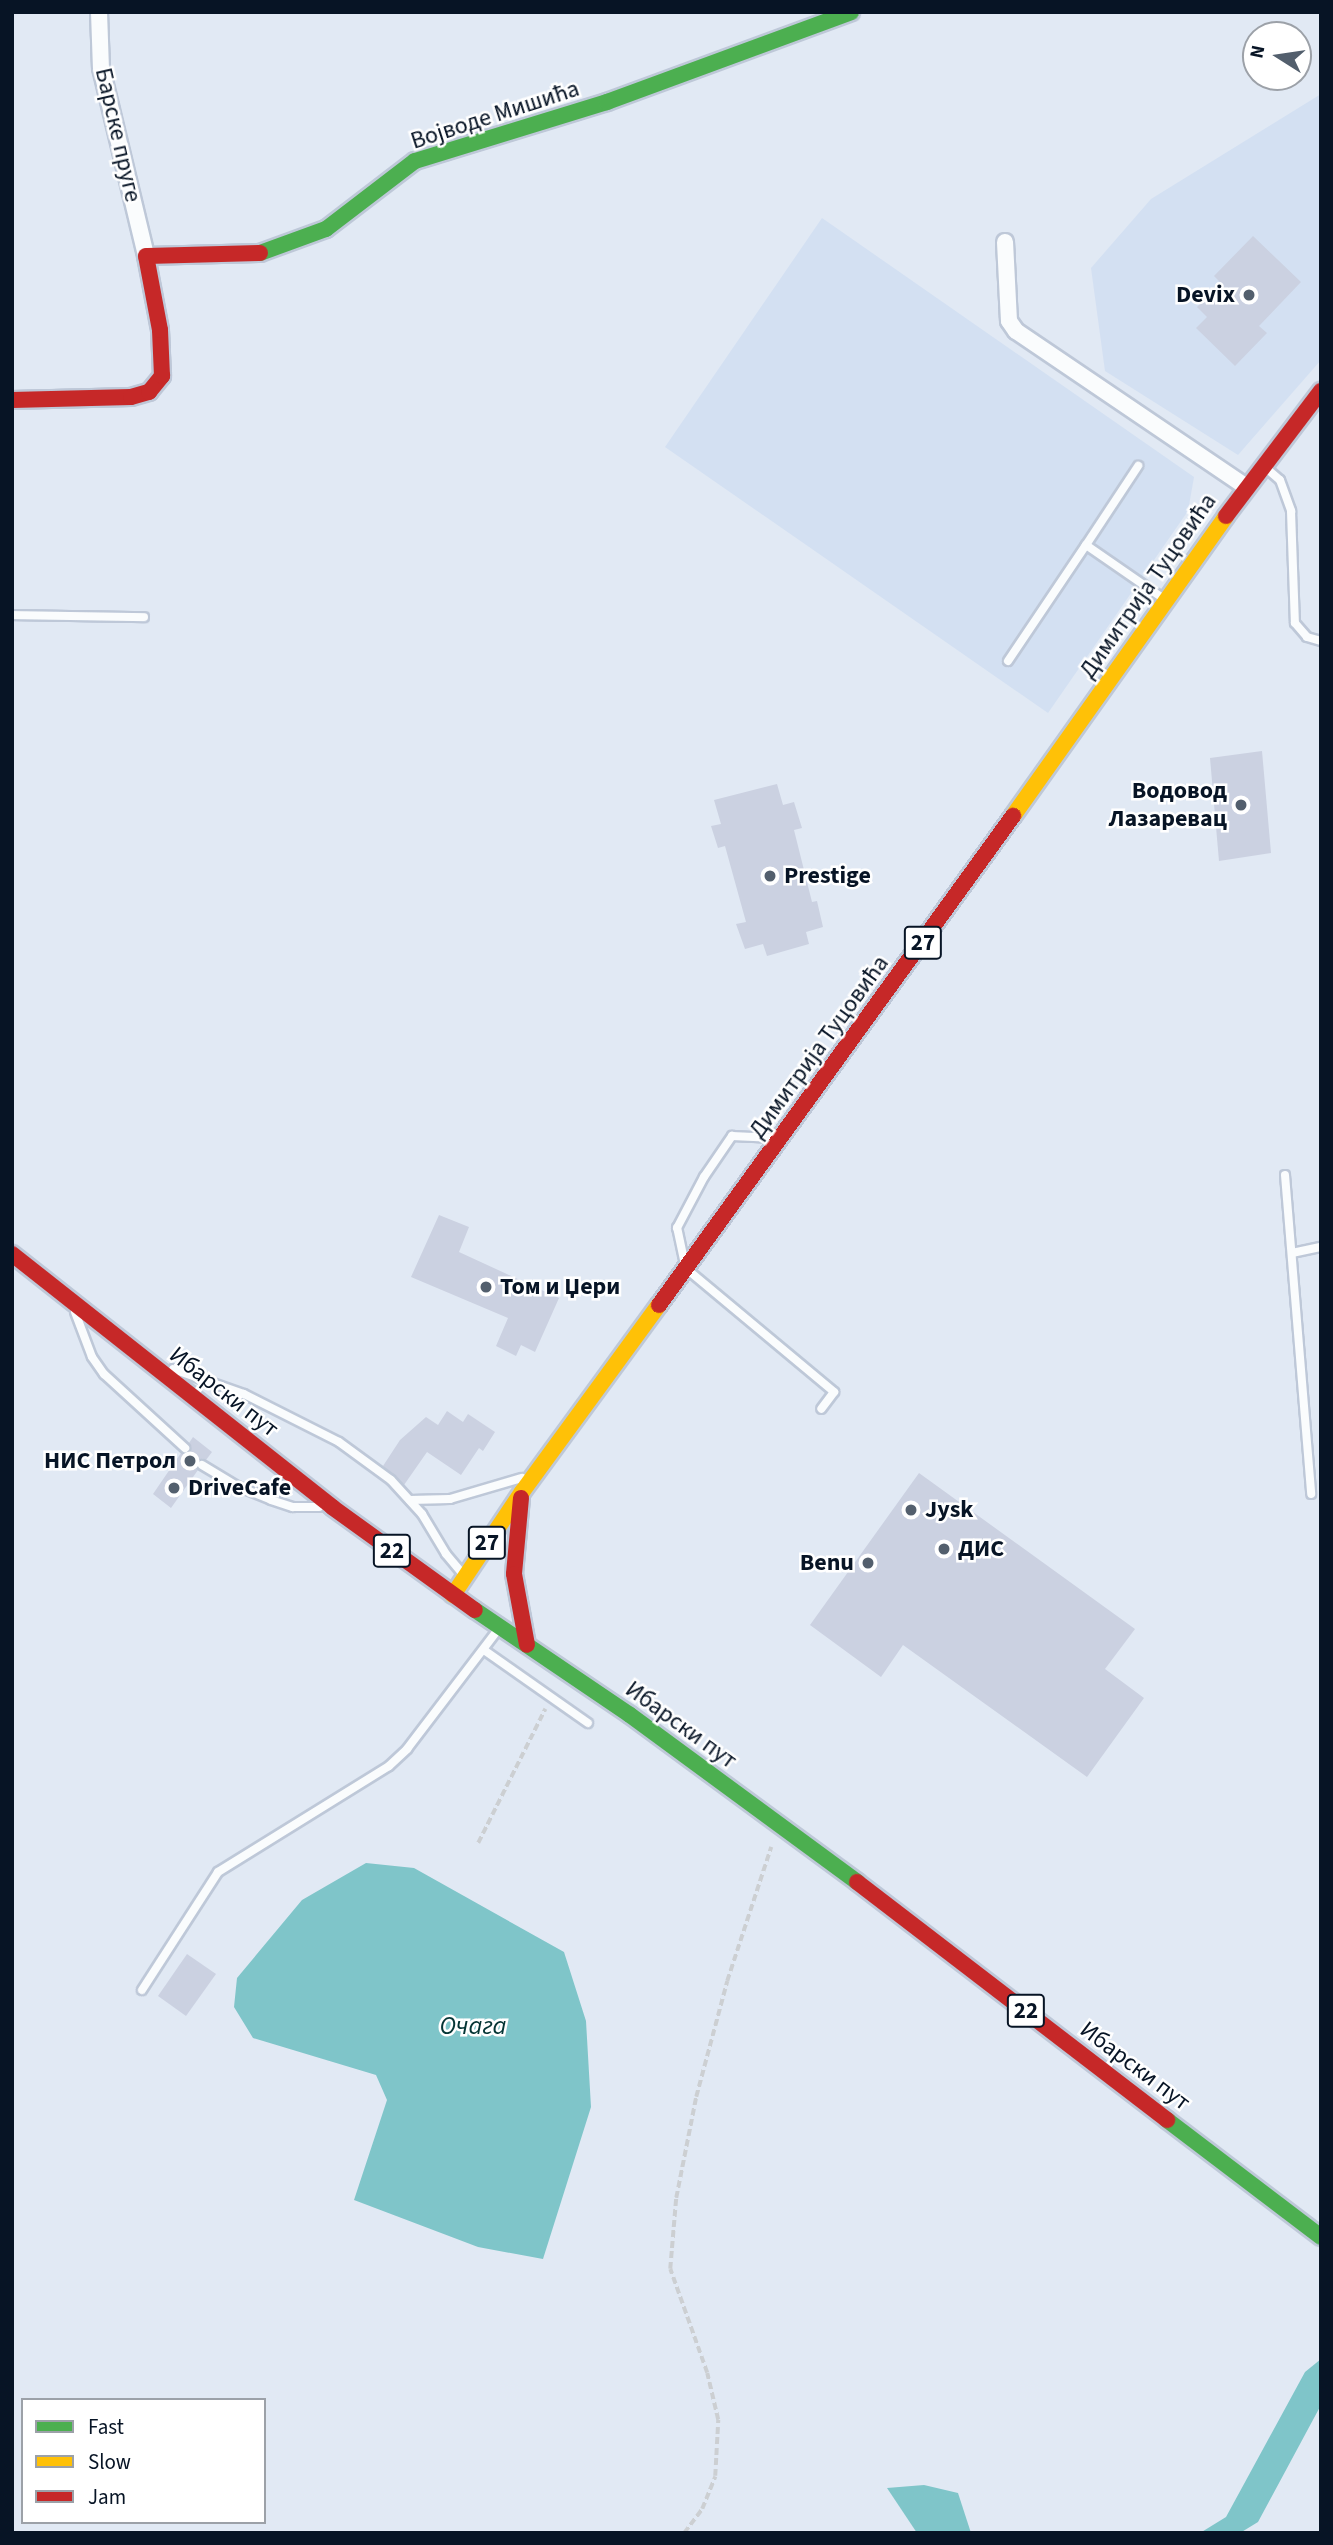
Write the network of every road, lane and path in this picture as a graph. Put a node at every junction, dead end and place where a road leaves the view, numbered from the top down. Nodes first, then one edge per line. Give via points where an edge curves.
1 (99, 12) edge
2 (851, 12) edge
3 (1005, 242) dead end
4 (146, 256) junction
5 (1321, 391) edge
6 (12, 400) edge
7 (1262, 464) junction
8 (1138, 466) dead end
9 (1246, 487) junction
10 (1086, 545) junction
11 (1166, 600) junction
12 (12, 615) edge
13 (144, 617) dead end
14 (1321, 641) edge
15 (1008, 661) dead end
16 (780, 1138) junction
17 (1285, 1175) dead end
18 (1321, 1247) edge
19 (1292, 1253) junction
20 (12, 1254) edge
21 (685, 1268) junction
22 (71, 1299) junction
23 (147, 1360) junction
24 (821, 1409) dead end
25 (185, 1448) dead end
26 (202, 1465) dead end
27 (535, 1474) junction
28 (522, 1492) junction
29 (1311, 1494) dead end
30 (410, 1500) junction
31 (332, 1507) junction
32 (465, 1576) junction
33 (453, 1595) junction
34 (500, 1627) junction
35 (527, 1645) junction
36 (484, 1650) junction
37 (551, 1698) junction
38 (587, 1723) dead end
39 (779, 1825) junction
40 (478, 1843) dead end
41 (142, 1990) dead end
42 (1321, 2237) edge
43 (684, 2533) edge

1 - 4 street, Барске пруге via 102,68
2 - 4 main road, Војводе Мишића via 607,102 415,161 326,229 259,253
3 - 9 street via 1009,321 1016,331
4 - 6 main road via 160,330 162,376 149,392 131,397
5 - 7 main road, Димитрија Туцовића / 27
7 - 9 main road, Димитрија Туцовића / 27
7 - 14 lane via 1280,480 1291,511 1296,623 1307,637
8 - 10 lane
9 - 11 main road, Димитрија Туцовића / 27
10 - 11 lane
10 - 15 lane
11 - 16 main road, Димитрија Туцовића / 27
12 - 13 lane
16 - 21 main road, Димитрија Туцовића / 27
16 - 21 lane via 732,1136 677,1228
17 - 19 lane
18 - 19 lane
19 - 29 lane
20 - 22 main road, Ибарски пут / 22
21 - 24 lane via 834,1392
21 - 27 main road, Димитрија Туцовића / 27
22 - 23 main road, Ибарски пут / 22
22 - 25 lane via 79,1327 104,1374
23 - 30 lane via 244,1394 339,1442
23 - 31 main road, Ибарски пут / 22
26 - 31 lane via 271,1500 293,1507
27 - 28 main road, Димитрија Туцовића / 27
27 - 30 lane via 468,1496
28 - 32 main road, Димитрија Туцовића / 27
28 - 35 main road via 514,1574
30 - 32 lane
31 - 33 main road, Ибарски пут / 22
32 - 33 main road, Димитрија Туцовића / 27
33 - 34 main road, Ибарски пут / 22
34 - 35 main road, Ибарски пут / 22
34 - 36 lane
35 - 39 main road, Ибарски пут / 22
36 - 37 lane
36 - 41 lane via 389,1766 218,1872
37 - 38 lane
37 - 40 path
39 - 42 main road, Ибарски пут / 22
39 - 43 path via 727,1981 696,2097 676,2198 670,2269 707,2373 718,2420 715,2476 702,2509

